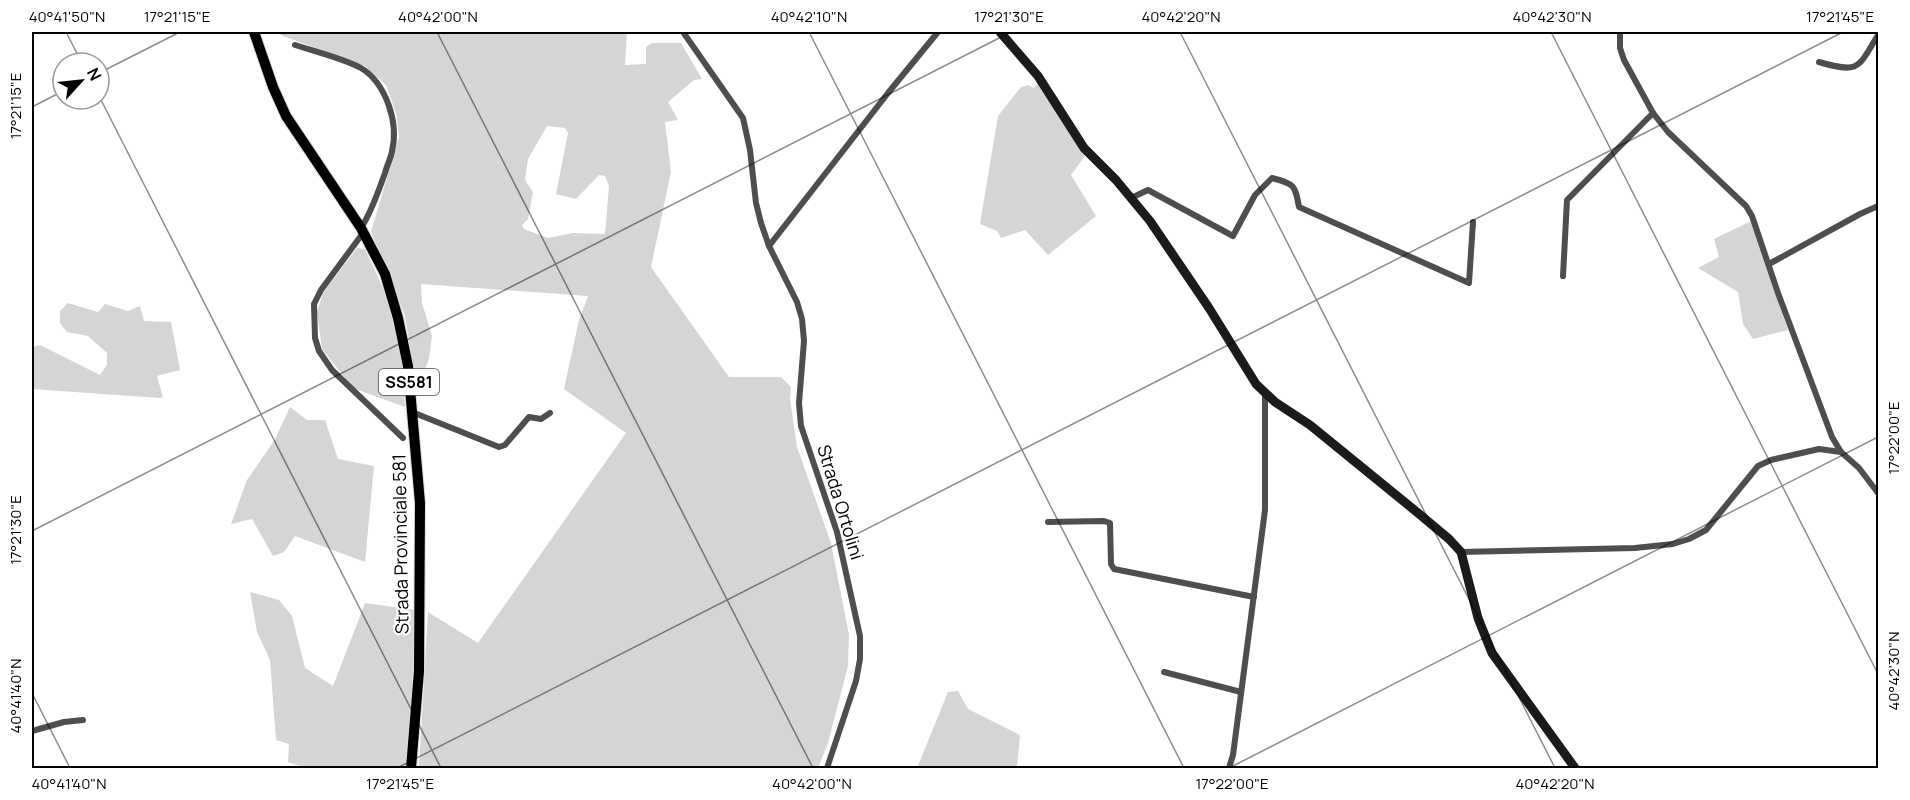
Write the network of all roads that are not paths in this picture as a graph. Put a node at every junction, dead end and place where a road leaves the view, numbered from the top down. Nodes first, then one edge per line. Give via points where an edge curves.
1 (255, 32) edge
2 (683, 32) edge
3 (938, 32) edge
4 (1000, 32) edge
5 (1620, 32) edge
6 (1878, 35) edge
7 (296, 45) dead end
8 (1820, 62) dead end
9 (1653, 113) junction
10 (1131, 198) junction
11 (1878, 206) edge
12 (1473, 222) dead end
13 (362, 231) junction
14 (769, 246) junction
15 (1768, 264) junction
16 (1563, 276) dead end
17 (1265, 393) junction
18 (412, 412) junction
19 (550, 413) dead end
20 (403, 438) dead end
21 (1841, 452) junction
22 (1878, 493) edge
23 (1048, 522) dead end
24 (1461, 552) junction
25 (1254, 597) junction
26 (1164, 672) dead end
27 (1241, 692) junction
28 (83, 720) dead end
29 (32, 731) edge
30 (411, 768) edge
31 (827, 768) edge
32 (1229, 768) edge
33 (1575, 768) edge

1 - 13 main road, Strada Provinciale 581 / SS581 via 286,116
2 - 14 street, Strada Ortolini via 743,118 756,203
3 - 14 street
4 - 10 main road via 1038,76 1084,148
5 - 9 street via 1624,60
6 - 8 street via 1858,66 1847,69
7 - 13 street via 360,68 374,78 389,105 393,150
9 - 15 street via 1746,206
9 - 16 street via 1567,200
10 - 12 street via 1148,190 1233,236 1255,195 1272,178 1289,182 1296,188 1299,207 1469,283
10 - 17 main road
11 - 15 street
13 - 18 main road, Strada Provinciale 581 / SS581 via 385,274 398,318
13 - 20 street via 314,304 315,339 332,370
14 - 31 street, Strada Ortolini via 794,294 802,319 801,426 837,532 860,636 856,681
15 - 21 street
17 - 24 main road
17 - 25 street via 1265,510
18 - 19 street via 499,447 529,417 541,419
18 - 30 main road, Strada Provinciale 581 / SS581 via 420,502 420,570 419,671
21 - 22 street
21 - 24 street via 1820,448 1758,466 1706,530 1673,544
23 - 25 street via 1110,523 1114,569
24 - 33 main road via 1478,618 1492,653
25 - 27 street
26 - 27 street
27 - 32 street
28 - 29 street

